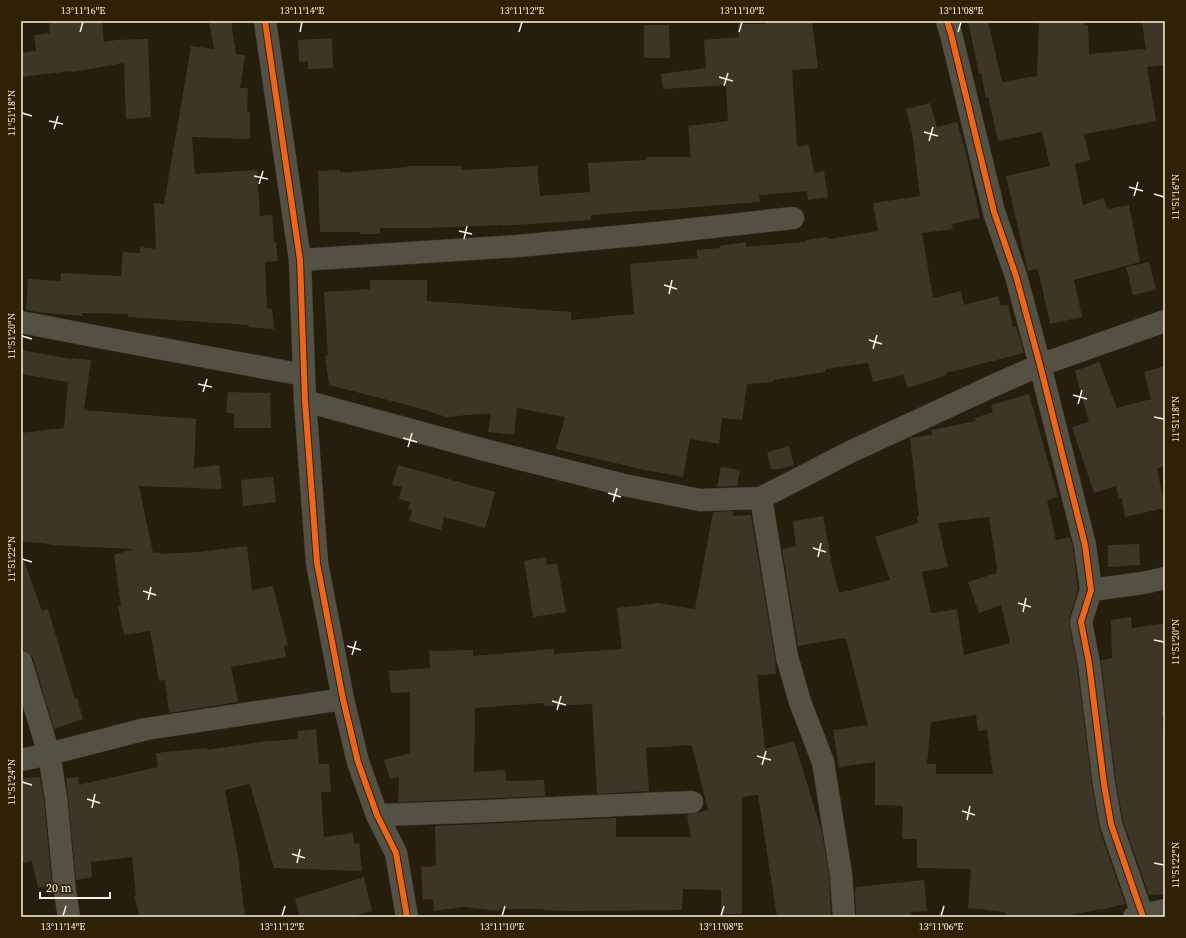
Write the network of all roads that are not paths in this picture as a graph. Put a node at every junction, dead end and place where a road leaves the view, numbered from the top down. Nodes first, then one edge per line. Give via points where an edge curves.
1 (264, 21) edge
2 (947, 21) edge
3 (793, 218) dead end
4 (300, 260) junction
5 (1165, 320) edge
6 (21, 322) edge
7 (1040, 365) junction
8 (304, 375) junction
9 (305, 401) junction
10 (761, 498) junction
11 (1165, 578) edge
12 (1091, 590) junction
13 (21, 662) edge
14 (342, 699) junction
15 (49, 754) junction
16 (21, 760) edge
17 (692, 802) dead end
18 (377, 815) junction
19 (1165, 910) edge
20 (1140, 916) edge
21 (69, 917) edge
22 (407, 917) edge
23 (844, 917) edge

1 - 4 street
2 - 7 street via 994,212 1016,276
3 - 4 street via 518,246
4 - 8 street
5 - 7 street
6 - 8 street
7 - 10 street via 850,452
7 - 12 street via 1085,545
8 - 9 street
9 - 10 street via 624,485 700,500
9 - 14 street via 317,564
10 - 23 street via 787,657 800,702 823,762 841,874
11 - 12 street
12 - 20 street via 1081,622 1089,663 1104,784 1111,824
13 - 15 street
14 - 15 street via 146,729
14 - 18 street via 358,762
15 - 16 street
15 - 21 street
17 - 18 street via 477,813
18 - 22 street via 396,853
19 - 20 street

